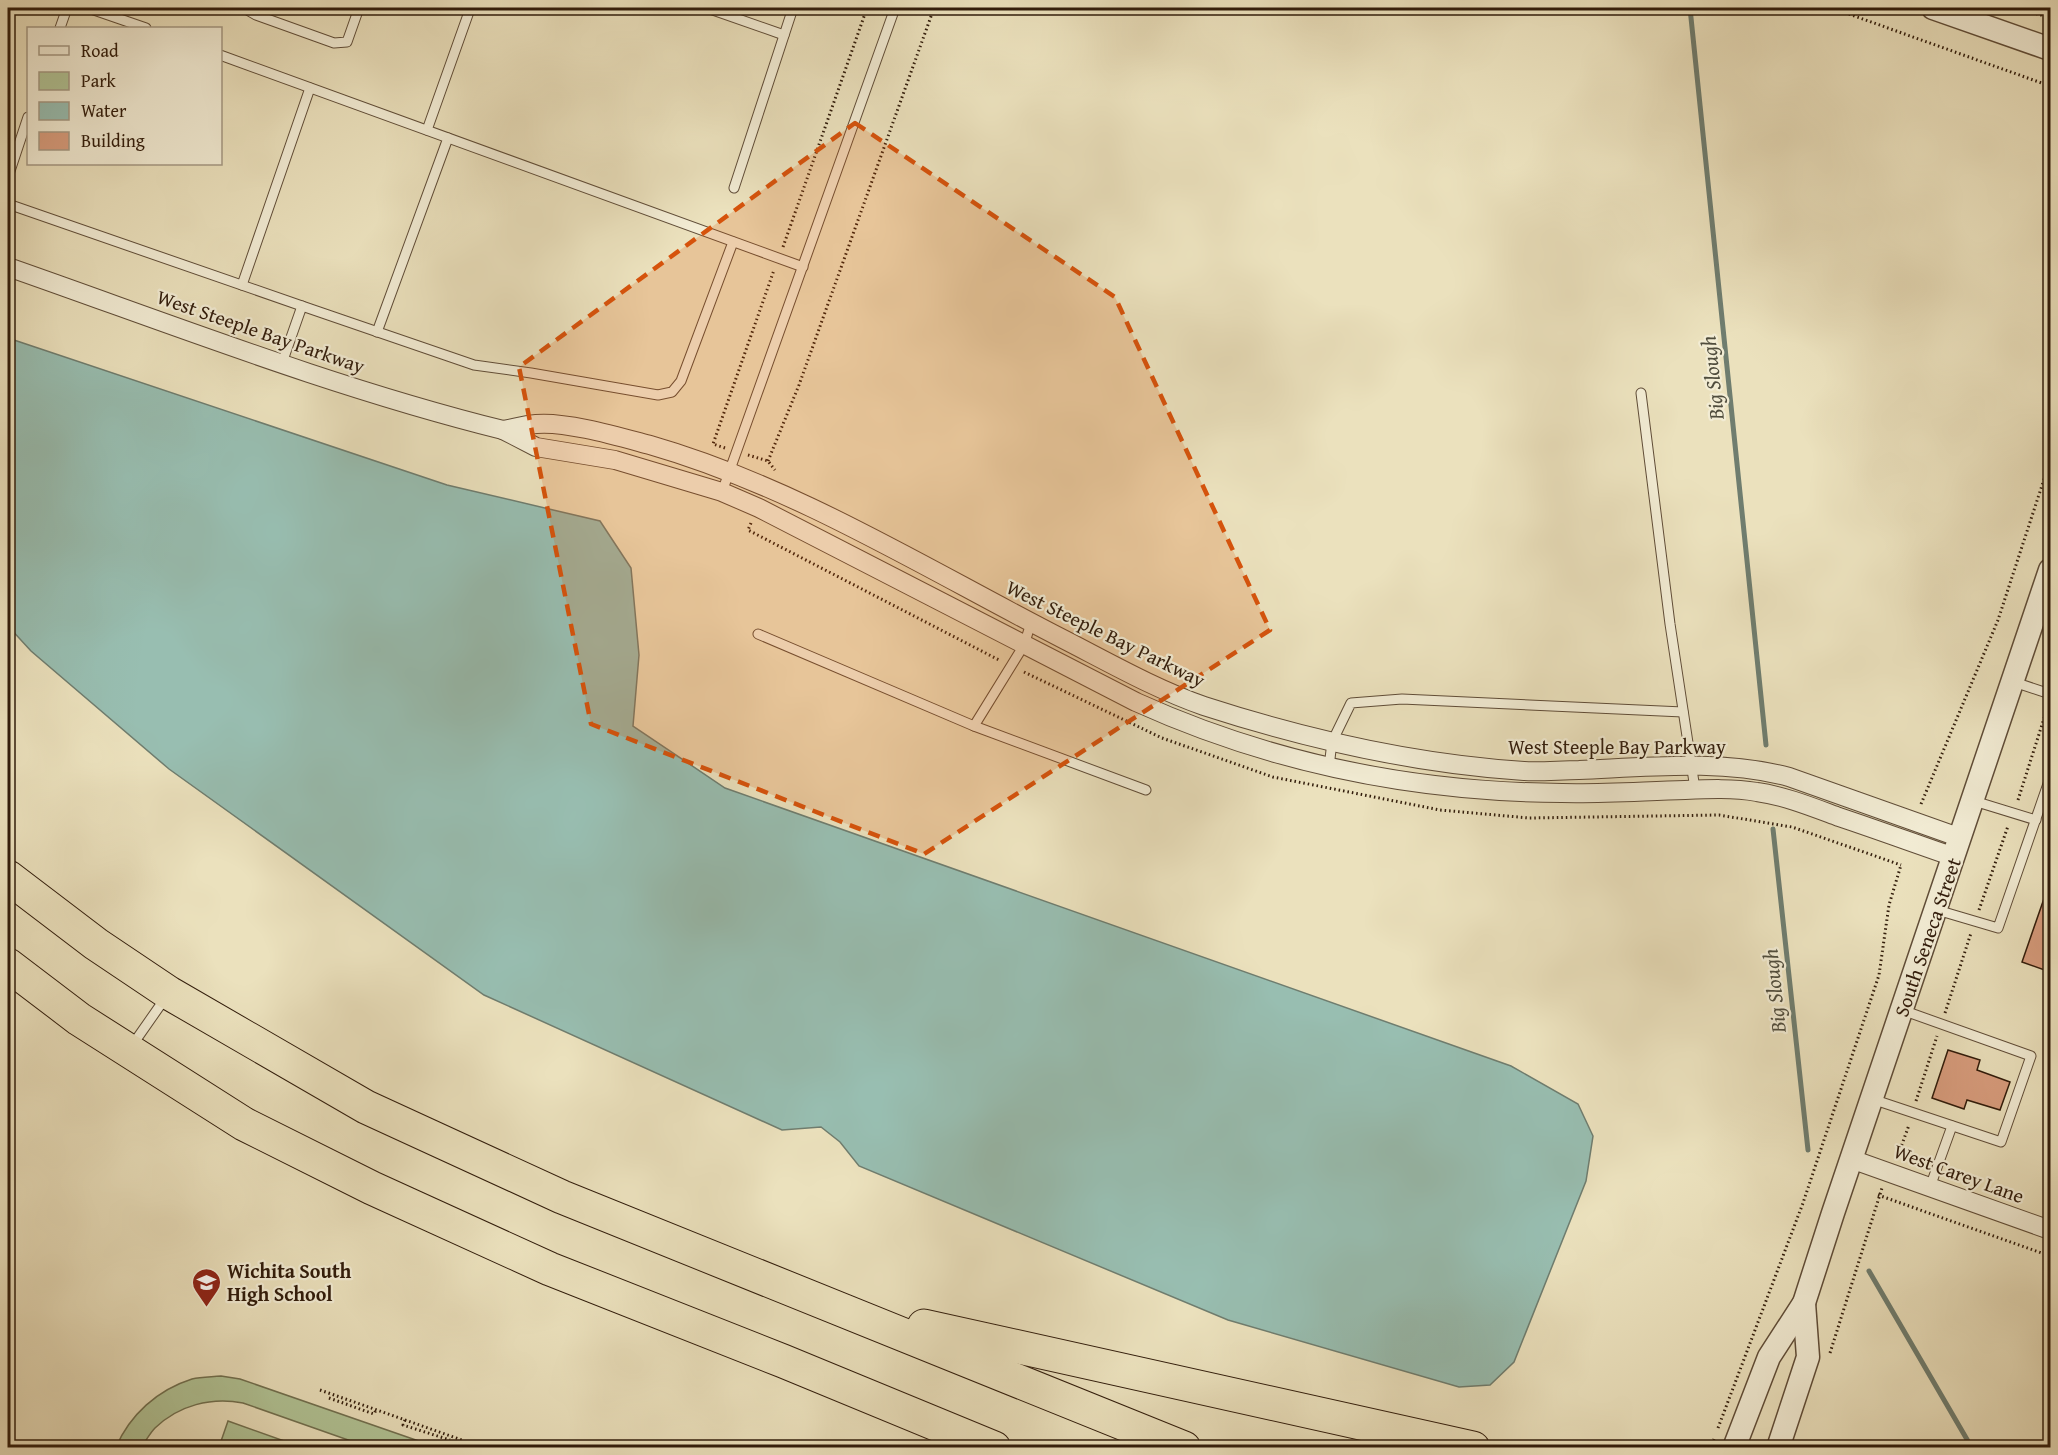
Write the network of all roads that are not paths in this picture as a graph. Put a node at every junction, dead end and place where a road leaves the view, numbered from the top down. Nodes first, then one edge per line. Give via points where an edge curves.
1 (67, 8) edge
2 (88, 8) edge
3 (244, 8) edge
4 (359, 8) edge
5 (707, 8) edge
6 (793, 8) edge
7 (896, 8) edge
8 (1933, 8) edge
9 (470, 9) edge
10 (60, 27) edge
11 (143, 27) edge
12 (784, 35) junction
13 (2050, 49) edge
14 (222, 57) edge
15 (310, 88) junction
16 (27, 120) edge
17 (427, 130) junction
18 (448, 138) junction
19 (8, 177) edge
20 (734, 188) dead end
21 (8, 204) edge
22 (734, 242) junction
23 (8, 267) edge
24 (802, 267) junction
25 (242, 285) junction
26 (302, 306) junction
27 (377, 332) junction
28 (282, 363) junction
29 (1641, 393) dead end
30 (503, 430) junction
31 (729, 471) junction
32 (722, 492) junction
33 (2050, 570) edge
34 (1031, 623) junction
35 (758, 634) dead end
36 (1024, 645) junction
37 (2014, 682) junction
38 (2050, 694) edge
39 (1683, 712) junction
40 (974, 726) junction
41 (1332, 742) junction
42 (1329, 767) junction
43 (1690, 767) junction
44 (2050, 778) edge
45 (1695, 789) junction
46 (1146, 790) dead end
47 (1974, 801) junction
48 (2036, 820) junction
49 (1958, 848) junction
50 (8, 877) edge
51 (1936, 910) junction
52 (8, 965) edge
53 (169, 993) junction
54 (1902, 1010) junction
55 (128, 1051) junction
56 (1872, 1099) junction
57 (1952, 1126) junction
58 (1851, 1159) junction
59 (1930, 1187) junction
60 (2050, 1230) edge
61 (829, 1304) junction
62 (1804, 1304) junction
63 (885, 1403) junction
64 (961, 1448) edge
65 (994, 1448) edge
66 (1184, 1448) edge
67 (1473, 1448) edge
68 (1734, 1448) edge
69 (1778, 1448) edge

1 - 10 lane
2 - 11 lane
3 - 4 lane via 334,43 347,42
5 - 12 lane
6 - 12 lane
7 - 24 lane
8 - 13 street
9 - 17 lane
12 - 20 lane
14 - 15 lane
15 - 17 lane
15 - 25 lane
16 - 19 lane
17 - 18 lane
18 - 22 lane
18 - 27 lane
21 - 25 lane
22 - 24 lane
22 - 27 lane via 681,381 672,392 658,395 474,365
23 - 28 street, West Steeple Bay Parkway
24 - 31 lane
25 - 26 lane
26 - 27 lane
26 - 28 lane
28 - 30 street, West Steeple Bay Parkway via 435,413
29 - 39 lane
30 - 31 street, West Steeple Bay Parkway via 539,423 573,427
30 - 32 street, West Steeple Bay Parkway via 536,447 615,460
31 - 32 lane
31 - 34 street, West Steeple Bay Parkway via 809,506
32 - 36 street, West Steeple Bay Parkway
33 - 37 street, South Seneca Street
34 - 36 lane
34 - 41 street, West Steeple Bay Parkway via 1200,704
35 - 40 lane
36 - 40 lane
36 - 42 street, West Steeple Bay Parkway via 1186,724
37 - 38 lane
37 - 47 street, South Seneca Street
39 - 41 lane via 1402,699 1351,703
39 - 43 lane
40 - 46 lane
41 - 42 lane
41 - 43 street, West Steeple Bay Parkway via 1400,758 1527,772
42 - 45 street, West Steeple Bay Parkway via 1471,790 1564,793
43 - 45 lane
43 - 49 street, West Steeple Bay Parkway via 1764,770 1789,777 1915,821
44 - 48 lane
45 - 49 street, West Steeple Bay Parkway via 1757,792 1909,841
47 - 48 lane
47 - 49 street, South Seneca Street
48 - 51 lane via 1998,928
49 - 51 street, South Seneca Street
50 - 53 highway
51 - 54 street, South Seneca Street
52 - 55 highway
53 - 55 lane
53 - 61 highway via 366,1107 562,1197
54 - 56 street, South Seneca Street
54 - 57 lane via 2031,1056 2001,1142
55 - 63 highway via 244,1124 372,1188 550,1269
56 - 57 lane
56 - 58 street, South Seneca Street
57 - 59 lane
58 - 59 street, West Carey Lane
58 - 62 street, South Seneca Street
59 - 60 street, West Carey Lane
61 - 66 highway
61 - 67 highway
62 - 68 street, South Seneca Street via 1769,1357
62 - 69 street, South Seneca Street via 1808,1357
63 - 64 highway
63 - 65 highway

